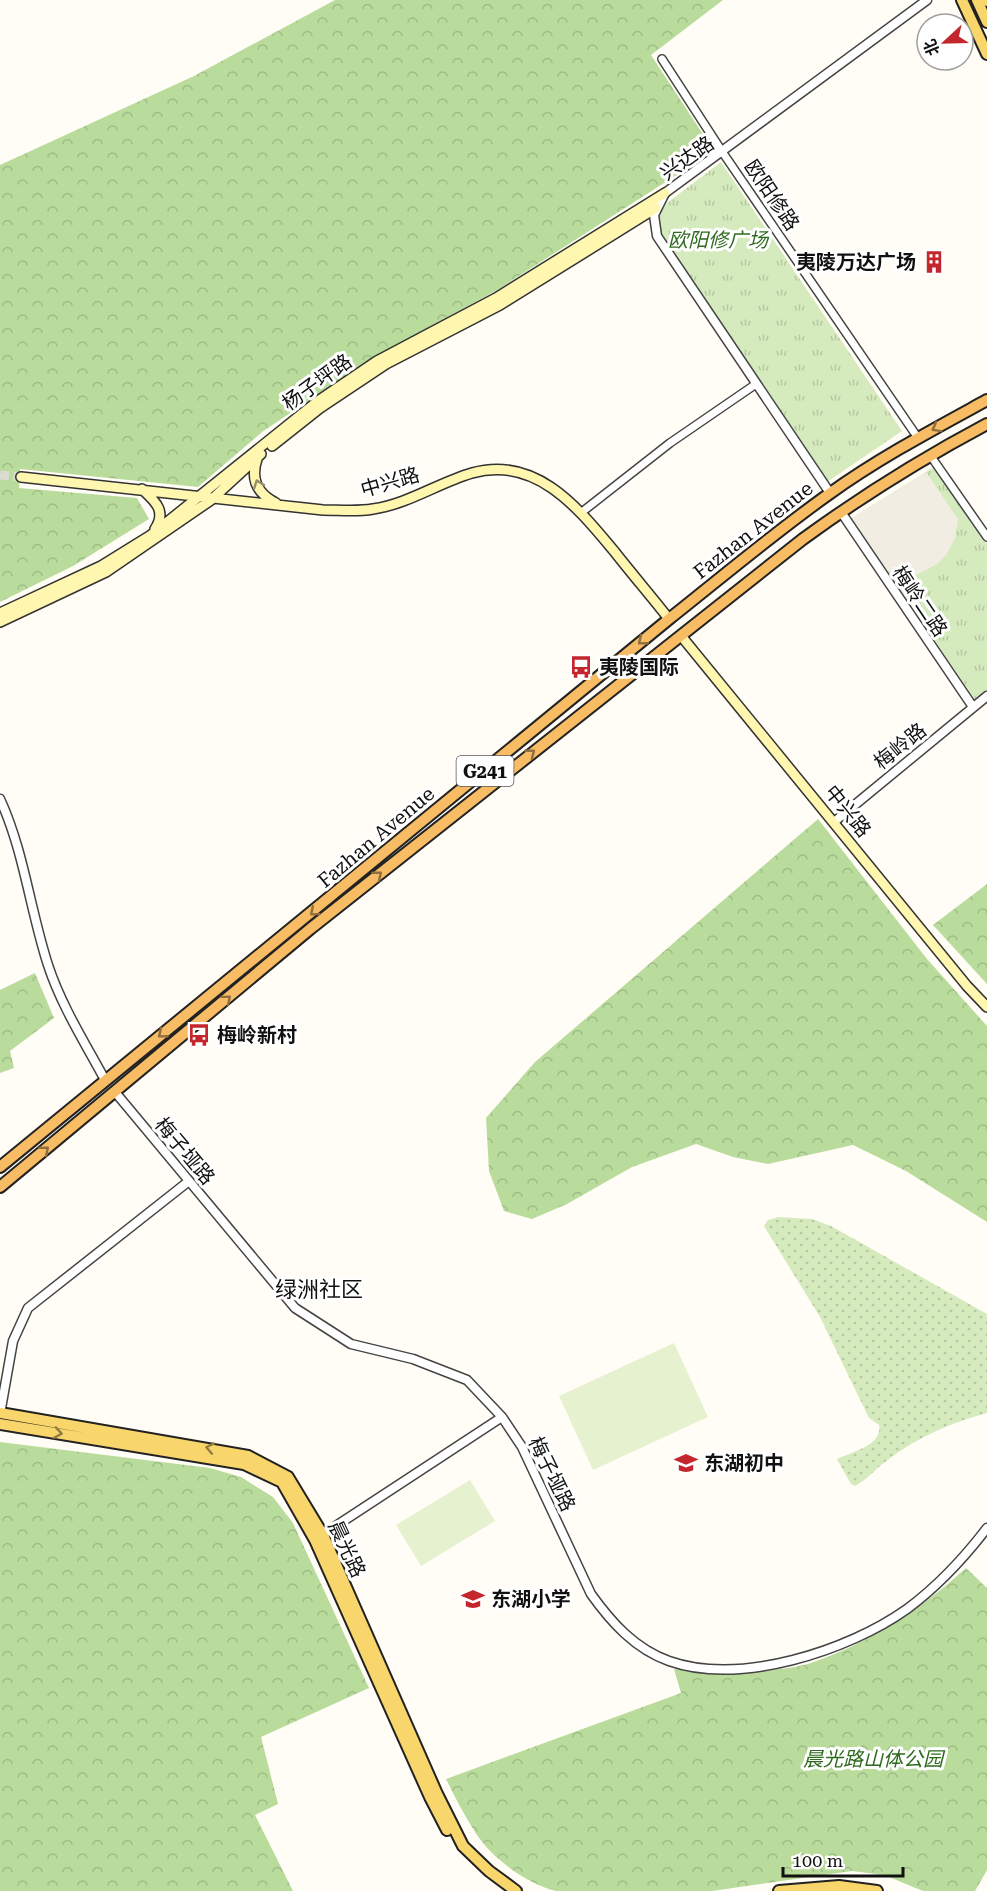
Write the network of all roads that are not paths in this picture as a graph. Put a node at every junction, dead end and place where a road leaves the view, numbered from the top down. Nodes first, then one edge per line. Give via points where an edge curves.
1 (927, 0) edge
2 (962, 0) edge
3 (970, 0) edge
4 (977, 0) edge
5 (987, 22) edge
6 (987, 37) edge
7 (987, 54) edge
8 (662, 59) dead end
9 (723, 153) junction
10 (665, 194) junction
11 (656, 208) junction
12 (756, 384) junction
13 (987, 400) edge
14 (987, 424) edge
15 (918, 438) junction
16 (930, 454) junction
17 (255, 455) junction
18 (21, 477) tunnel mouth
19 (142, 489) junction
20 (830, 493) junction
21 (200, 498) junction
22 (212, 500) junction
23 (282, 507) junction
24 (582, 512) junction
25 (841, 512) junction
26 (151, 535) junction
27 (987, 537) edge
28 (0, 613) edge
29 (669, 619) junction
30 (0, 622) edge
31 (682, 637) junction
32 (987, 696) edge
33 (973, 707) junction
34 (0, 799) edge
35 (834, 822) junction
36 (987, 1007) edge
37 (105, 1080) junction
38 (115, 1092) junction
39 (0, 1167) edge
40 (189, 1181) junction
41 (0, 1187) edge
42 (0, 1413) edge
43 (502, 1417) junction
44 (0, 1424) edge
45 (987, 1528) edge
46 (319, 1538) junction
47 (503, 1891) edge
48 (516, 1891) edge
49 (779, 1891) edge
50 (877, 1891) edge

1 - 9 street, 兴达路
2 - 7 main road
3 - 6 main road
4 - 5 main road
8 - 9 street, 欧阳修路
9 - 10 street, 兴达路
9 - 15 street, 欧阳修路
10 - 11 street, 兴达路
10 - 17 main road, 杨子坪路 via 496,298 377,361 318,401
11 - 12 street, 兴达路 via 653,225 657,236
11 - 17 main road, 杨子坪路 via 500,305 386,364
12 - 20 street, 兴达路
12 - 24 street via 670,443
13 -> 15 highway, Fazhan Avenue / G241
14 - 16 highway, Fazhan Avenue / G241
15 - 20 highway, Fazhan Avenue / G241
16 - 25 highway, Fazhan Avenue / G241
16 - 27 street
17 - 21 main road, 杨子坪路
17 - 22 main road
23 -> 17 main road via 256,487
18 - 19 main road, 中兴路
19 - 21 main road, 中兴路
19 - 26 main road via 160,508
20 - 29 highway, Fazhan Avenue / G241
21 - 22 main road, 中兴路
21 - 26 main road, 杨子坪路
22 - 23 main road, 中兴路
22 - 30 main road via 106,572
23 - 24 main road, 中兴路 via 373,509 472,473 496,470 517,472 549,484
24 - 29 main road, 中兴路
25 - 31 highway, Fazhan Avenue / G241
25 - 33 street, 梅岭二路
26 - 28 main road, 杨子坪路 via 100,566
29 -> 37 highway, Fazhan Avenue / G241
31 - 35 main road, 中兴路
38 -> 31 highway, Fazhan Avenue / G241 via 310,929
32 - 33 street, 梅岭路
33 - 35 street, 梅岭路
34 - 37 street via 14,828 49,968
35 - 36 main road, 中兴路
37 - 39 highway, Fazhan Avenue / G241
38 - 40 street, 梅子垭路
41 -> 38 highway, Fazhan Avenue / G241
40 - 42 street via 28,1308 13,1341
40 - 43 street, 梅子垭路 via 295,1308 351,1344 413,1359 467,1380
46 -> 42 main road, 晨光路 via 288,1478 248,1455
43 - 45 street, 梅子垭路 via 522,1447 591,1594 604,1612 634,1642 682,1665 722,1668 776,1664 840,1645 907,1609 953,1569
43 - 46 street
44 -> 46 main road, 晨光路 via 244,1464 282,1482
46 - 47 main road, 晨光路 via 425,1786 457,1848
46 - 48 main road, 晨光路 via 464,1846
49 - 50 main road via 839,1886

